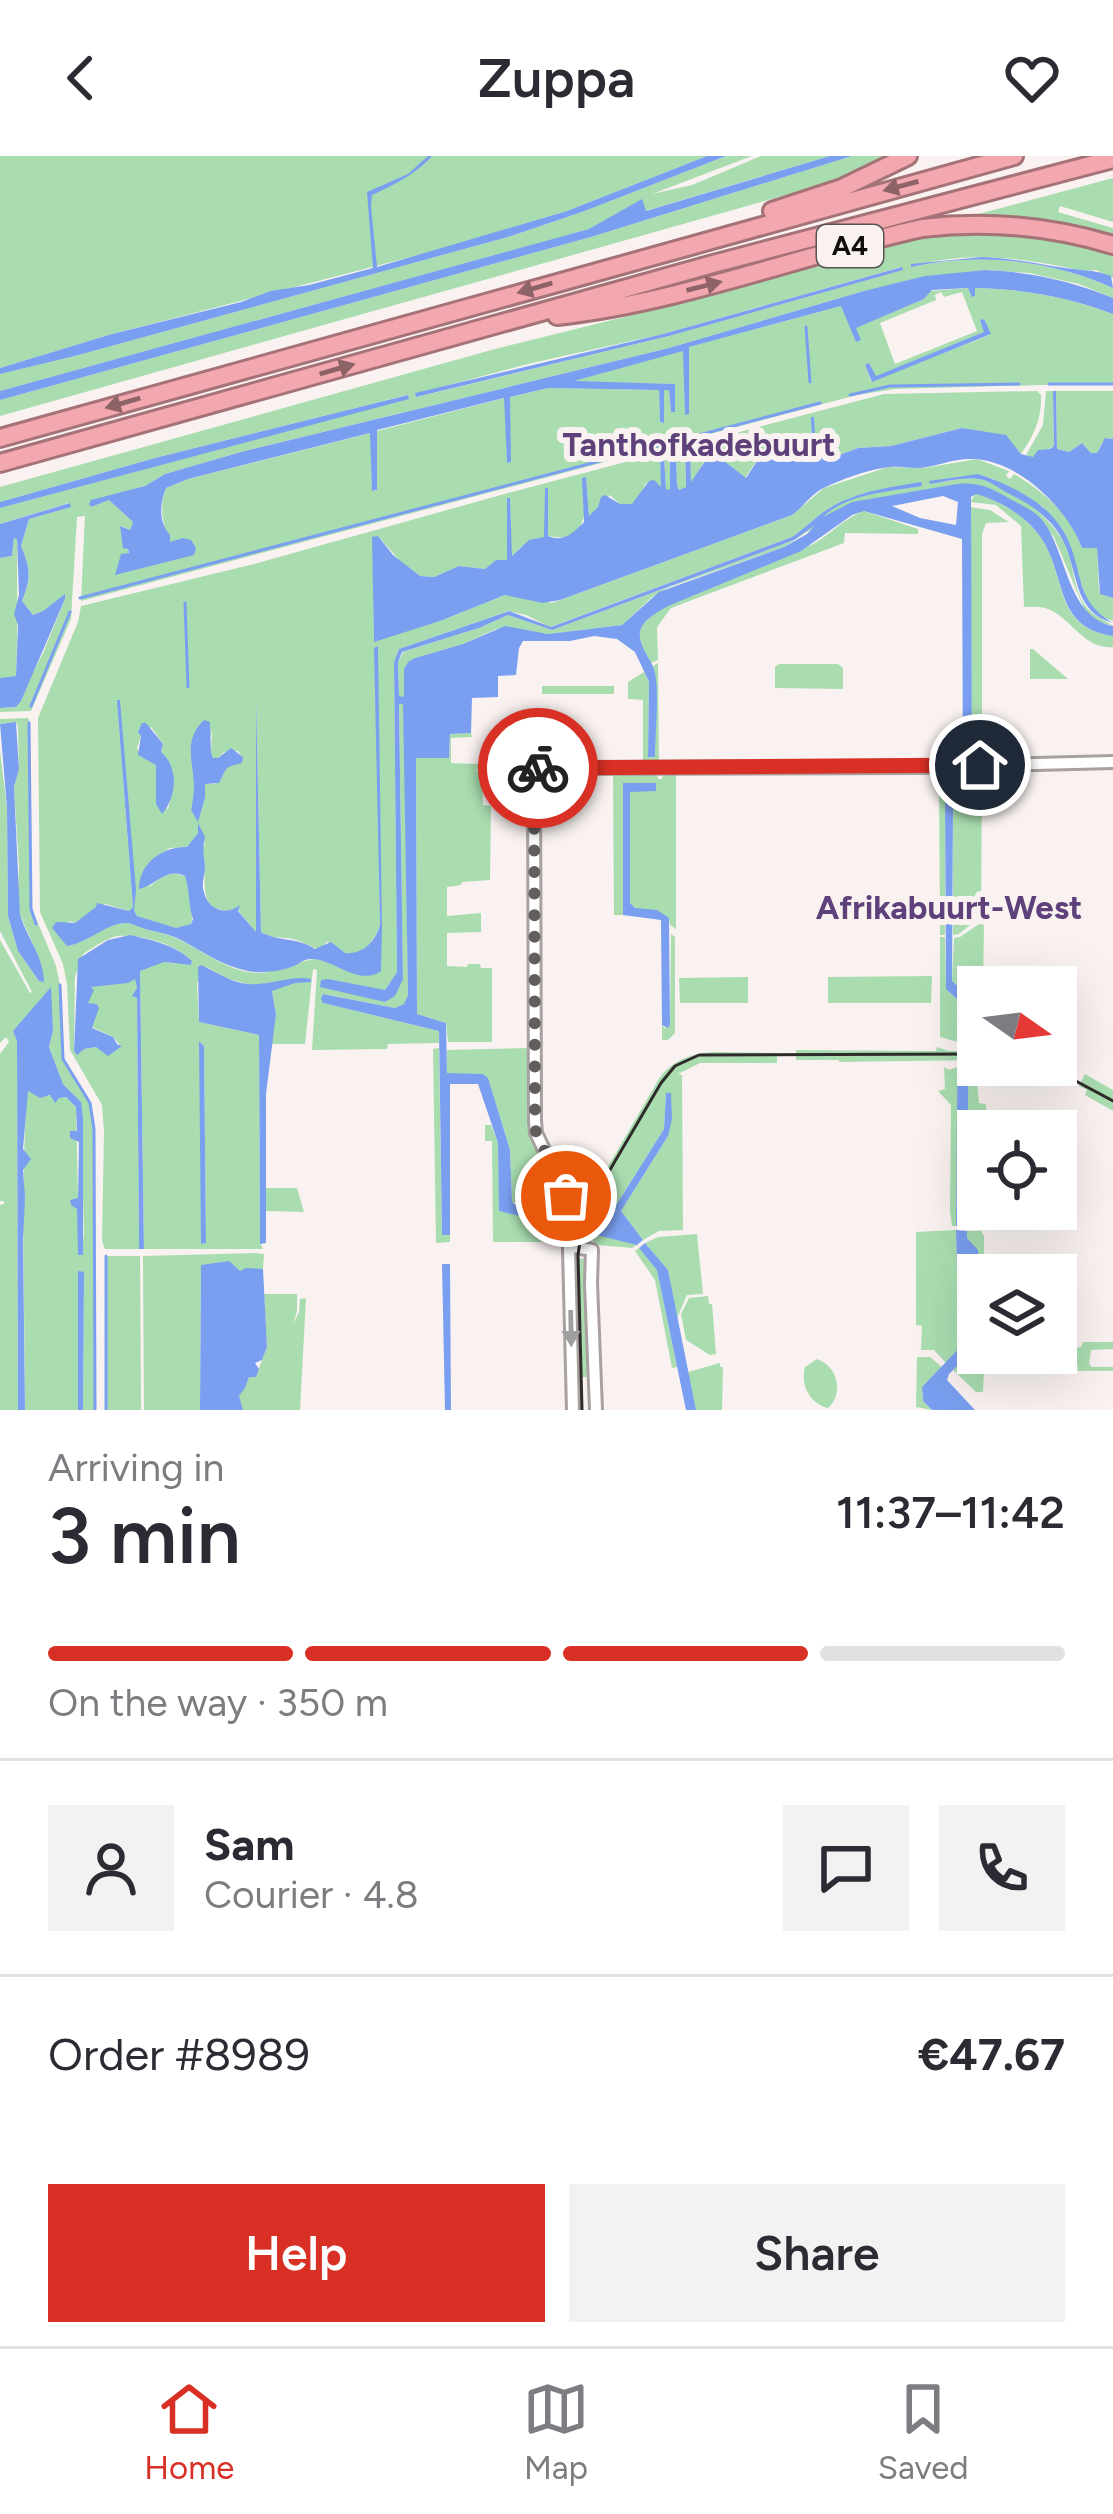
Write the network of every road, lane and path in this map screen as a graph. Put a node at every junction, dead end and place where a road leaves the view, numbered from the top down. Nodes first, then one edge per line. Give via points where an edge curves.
1 (908, 156) edge
2 (1014, 156) edge
3 (1113, 159) edge
4 (1113, 245) edge
5 (647, 256) junction
6 (505, 321) junction
7 (0, 438) edge
8 (0, 463) edge
9 (1113, 762) edge
10 (569, 1246) junction
11 (573, 1410) edge
12 (596, 1410) edge

1 - 5 highway, A4 via 842,188
2 -> 5 highway, A4
3 - 6 highway, A4
6 -> 4 highway, A4 via 590,312 922,228 1025,226
5 -> 7 highway, A4
8 -> 6 highway, A4
9 - 10 street via 534,768 535,1121 566,1196
10 -> 11 street
10 - 12 street via 592,1250

